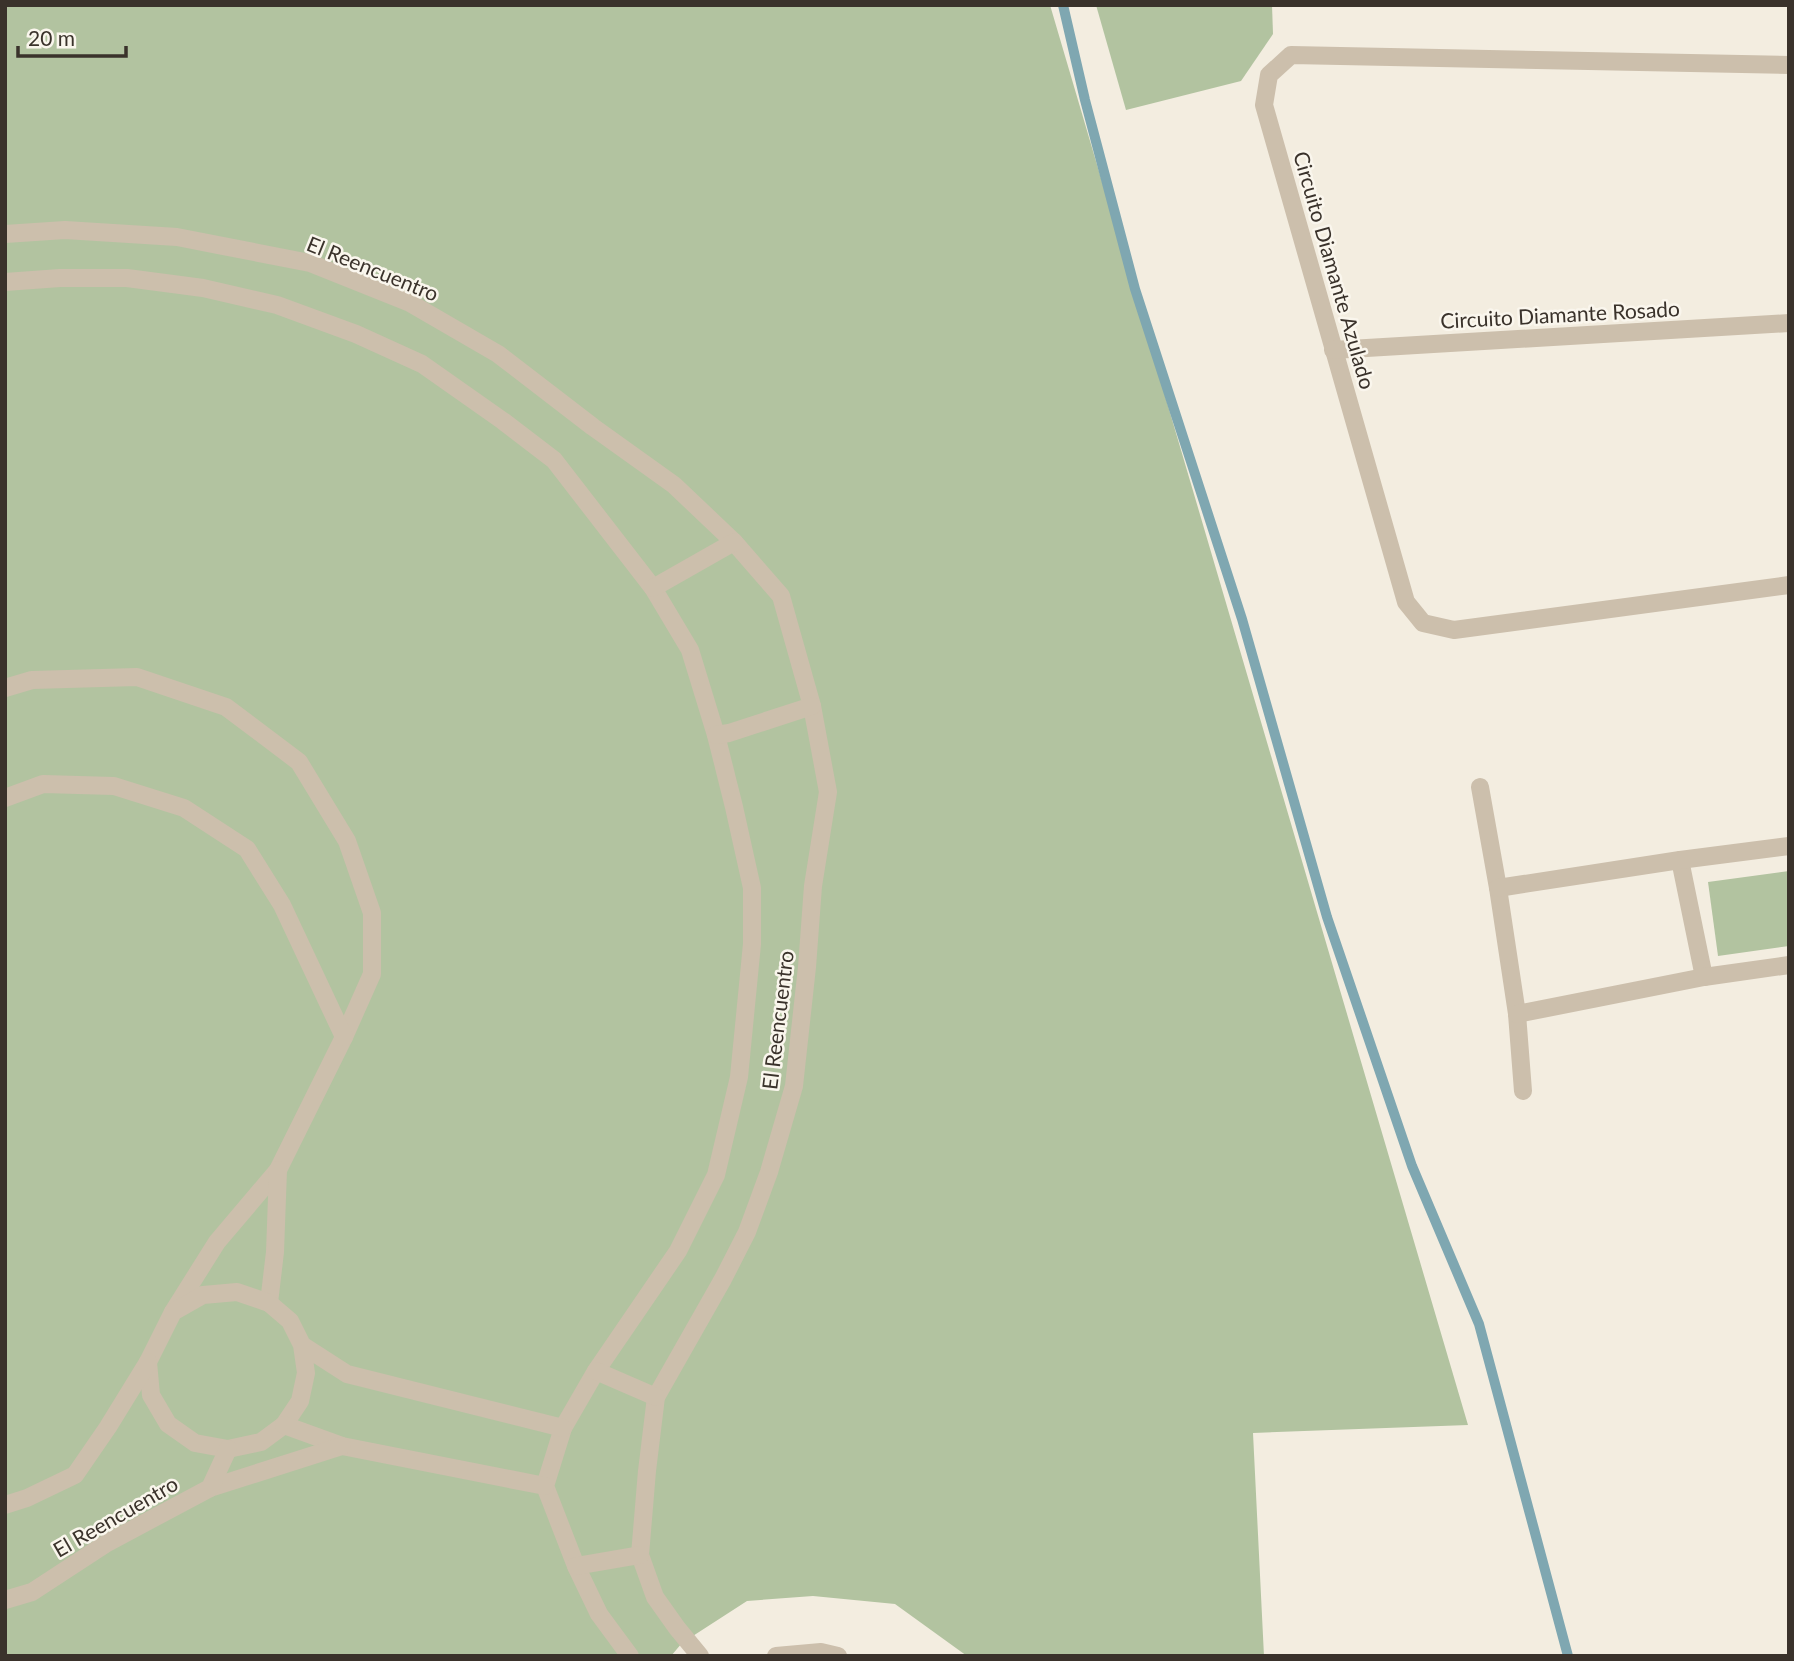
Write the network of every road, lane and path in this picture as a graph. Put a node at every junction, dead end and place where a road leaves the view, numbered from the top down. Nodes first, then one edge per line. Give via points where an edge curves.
1 (1789, 65) edge
2 (5, 234) edge
3 (5, 282) edge
4 (1789, 323) edge
5 (1333, 350) junction
6 (734, 542) junction
7 (1789, 585) edge
8 (653, 588) junction
9 (5, 688) edge
10 (812, 706) junction
11 (716, 735) junction
12 (1480, 787) dead end
13 (5, 798) edge
14 (1789, 846) edge
15 (1680, 860) junction
16 (1498, 888) junction
17 (1789, 965) edge
18 (1704, 977) junction
19 (1517, 1014) junction
20 (344, 1037) junction
21 (1523, 1091) dead end
22 (278, 1170) junction
23 (269, 1303) junction
24 (173, 1312) junction
25 (302, 1345) junction
26 (148, 1362) junction
27 (596, 1371) junction
28 (656, 1397) junction
29 (284, 1426) junction
30 (563, 1428) junction
31 (342, 1446) junction
32 (229, 1450) junction
33 (545, 1486) junction
34 (211, 1488) junction
35 (5, 1505) edge
36 (640, 1555) junction
37 (576, 1566) junction
38 (5, 1600) edge
39 (630, 1656) edge
40 (700, 1656) edge
41 (776, 1656) edge
42 (838, 1656) edge

1 - 5 street, Circuito Diamante Azulado via 1291,55 1269,75 1264,105
2 - 6 street, El Reencuentro via 65,230 177,237 310,263 410,303 498,354 674,485
3 - 8 street, El Reencuentro via 127,278 203,288 277,305 422,364 554,460
4 - 5 street, Circuito Diamante Rosado
5 - 7 street, Circuito Diamante Azulado via 1406,602 1423,623 1454,630
6 - 8 street
6 - 10 street, El Reencuentro via 780,596
8 - 11 street, El Reencuentro via 690,650
9 - 20 street via 32,680 137,677 226,707 299,762 347,841 372,913 372,974
10 - 11 street
10 - 28 street, El Reencuentro via 828,792 813,886 794,1086 747,1232
11 - 27 street, El Reencuentro via 752,888 752,944 739,1077 716,1175 678,1251
12 - 16 street
13 - 20 street via 43,784 114,786 184,808 247,849 282,905
14 - 15 street
15 - 16 street
15 - 18 street
16 - 19 street
17 - 18 street
18 - 19 street
19 - 21 street
20 - 22 street
22 - 23 street
22 - 24 street via 217,1242
23 - 24 street via 237,1292 203,1295
23 - 25 street via 290,1321
24 - 26 street
25 - 29 street via 306,1373 300,1401
25 - 30 street via 347,1374
26 - 32 street via 151,1395 168,1424 195,1443
26 - 35 street via 75,1475
27 - 28 street
27 - 30 street, El Reencuentro
28 - 36 street, El Reencuentro
29 - 31 street
29 - 32 street via 261,1442
30 - 33 street, El Reencuentro
31 - 33 street
31 - 34 street
32 - 34 street, El Reencuentro
33 - 37 street
34 - 38 street, El Reencuentro via 107,1544 32,1592
36 - 37 street
36 - 40 street, El Reencuentro via 655,1597
37 - 39 street via 599,1615
41 - 42 street via 821,1652

